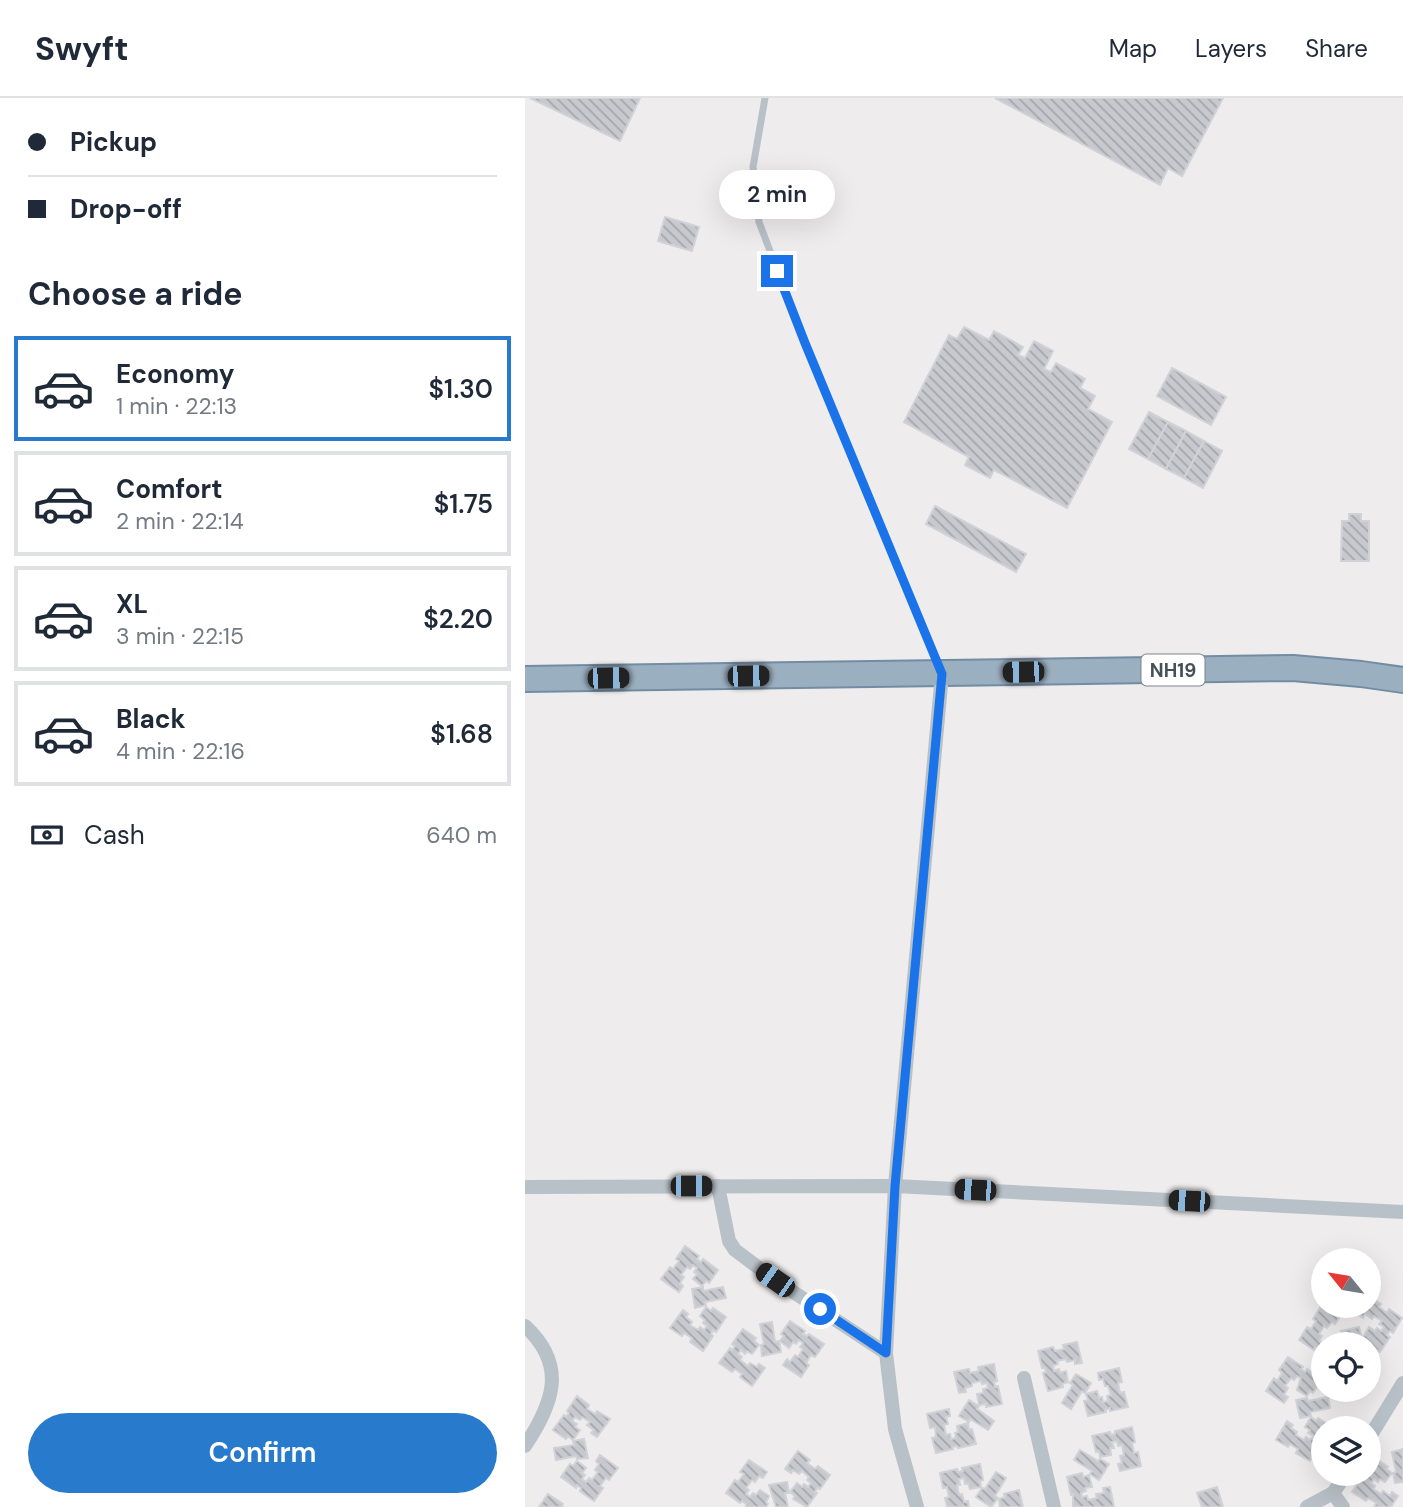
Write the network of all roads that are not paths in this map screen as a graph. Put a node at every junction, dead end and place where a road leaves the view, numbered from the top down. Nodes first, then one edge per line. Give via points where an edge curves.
1 (765, 98) edge
2 (942, 674) junction
3 (525, 680) edge
4 (1403, 680) edge
5 (525, 1186) edge
6 (718, 1186) junction
7 (895, 1186) junction
8 (1403, 1212) edge
9 (525, 1326) edge
10 (886, 1353) junction
11 (1024, 1378) dead end
12 (1403, 1383) edge
13 (1381, 1419) edge
14 (525, 1446) edge
15 (1338, 1486) edge
16 (1333, 1493) junction
17 (917, 1507) edge
18 (1054, 1507) edge
19 (1307, 1507) edge
20 (1343, 1507) edge

1 - 2 lane via 754,167 759,222
2 - 3 highway, NH19
2 - 4 highway, NH19 via 1293,668
2 - 7 street
5 - 6 street
6 - 7 street
6 - 10 street via 735,1250
7 - 8 street
7 - 10 street
9 - 14 street via 546,1352 554,1378 543,1419
10 - 17 street via 895,1429
11 - 18 street
12 - 13 street
15 - 16 street
16 - 19 street
16 - 20 street

